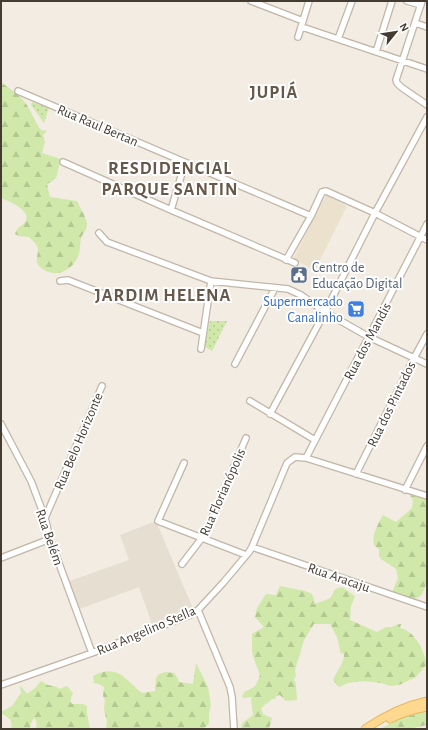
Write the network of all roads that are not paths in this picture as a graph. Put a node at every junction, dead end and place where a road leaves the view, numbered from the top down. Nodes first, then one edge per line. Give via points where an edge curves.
1 (251, 1) edge
2 (309, 1) edge
3 (352, 1) edge
4 (392, 1) edge
5 (407, 1) edge
6 (421, 3) edge
7 (415, 23) junction
8 (302, 24) junction
9 (427, 27) edge
10 (298, 37) dead end
11 (338, 39) junction
12 (376, 52) junction
13 (402, 61) junction
14 (427, 70) edge
15 (18, 91) dead end
16 (427, 105) edge
17 (427, 117) edge
18 (63, 162) dead end
19 (185, 163) junction
20 (170, 210) junction
21 (374, 213) junction
22 (311, 216) junction
23 (427, 224) edge
24 (99, 233) dead end
25 (421, 236) junction
26 (427, 240) edge
27 (286, 260) junction
28 (295, 263) dead end
29 (60, 281) dead end
30 (211, 281) junction
31 (275, 288) junction
32 (325, 312) junction
33 (203, 333) junction
34 (427, 334) edge
35 (369, 338) junction
36 (201, 349) dead end
37 (414, 358) junction
38 (235, 364) dead end
39 (427, 364) edge
40 (102, 386) dead end
41 (250, 401) dead end
42 (270, 414) junction
43 (1, 424) edge
44 (246, 438) dead end
45 (315, 440) junction
46 (427, 446) edge
47 (306, 458) junction
48 (184, 463) dead end
49 (356, 474) junction
50 (405, 490) junction
51 (427, 496) edge
52 (45, 518) junction
53 (202, 538) junction
54 (50, 539) junction
55 (252, 547) junction
56 (246, 555) junction
57 (1, 558) edge
58 (182, 564) dead end
59 (427, 608) edge
60 (198, 610) junction
61 (92, 653) junction
62 (1, 685) edge
63 (427, 701) edge
64 (427, 707) edge
65 (234, 729) edge
66 (365, 729) edge
67 (373, 729) edge

1 - 8 street
2 - 8 street
3 - 11 street
4 - 12 street
5 - 6 street
6 - 7 street
7 - 9 street
7 - 13 street
8 - 10 street
8 - 11 street
11 - 12 street
12 - 13 street
13 - 14 street
13 - 16 street via 397,83
15 - 19 street, Rua Raul Bertan
17 - 21 street
18 - 20 street
19 - 20 street
19 - 22 street, Rua Raul Bertan
20 - 27 street
21 - 22 street via 326,191 322,192
21 - 25 street
21 - 32 street
22 - 27 street
23 - 25 street, Rua dos Mandis
24 - 30 street via 107,242
25 - 26 street
25 - 35 street, Rua dos Mandis
27 - 28 street
29 - 33 street via 68,280
30 - 31 street
30 - 33 street
31 - 32 street via 288,289 301,295
31 - 38 street
32 - 35 street
32 - 42 street
33 - 36 street
34 - 37 street, Rua dos Pintados
35 - 37 street
35 - 45 street, Rua dos Mandis
37 - 39 street
37 - 49 street, Rua dos Pintados
40 - 52 street, Rua Belo Horizonte
41 - 42 street
42 - 45 street
43 - 52 street, Rua Belém via 31,481
44 - 53 street, Rua Florianópolis
45 - 47 street, Rua dos Mandis
46 - 50 street
47 - 49 street
47 - 55 street, Rua Angelino Stella via 295,457 287,463
48 - 53 street via 158,521
49 - 50 street
50 - 51 street
52 - 54 street, Rua Belém
53 - 56 street
53 - 58 street, Rua Florianópolis
54 - 57 street
54 - 61 street, Rua Belém
55 - 56 street, Rua Angelino Stella
55 - 59 street, Rua Aracaju
56 - 60 street, Rua Angelino Stella
60 - 61 street, Rua Angelino Stella
60 - 65 street via 230,687
61 - 62 street, Rua Angelino Stella
63 - 66 main road via 395,711
64 - 67 main road via 396,716

